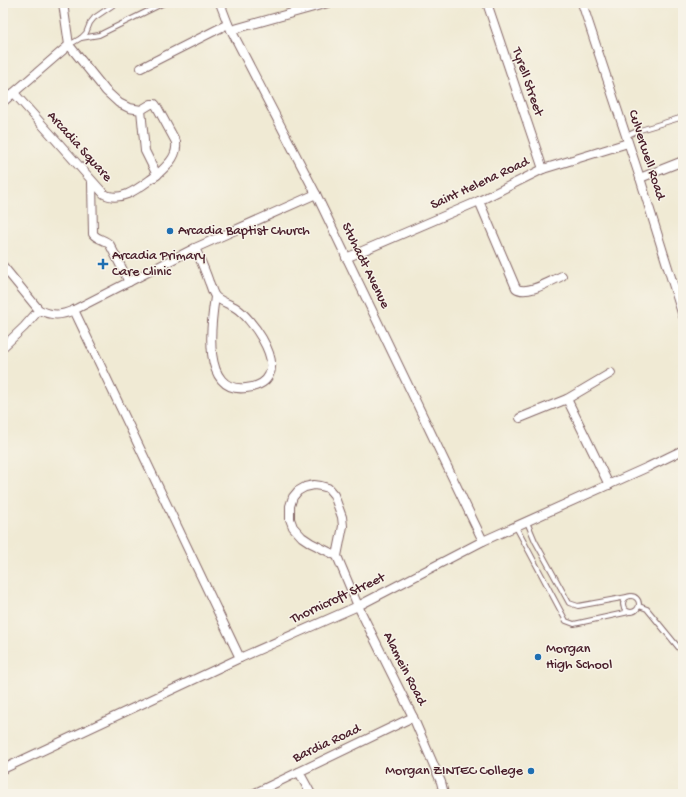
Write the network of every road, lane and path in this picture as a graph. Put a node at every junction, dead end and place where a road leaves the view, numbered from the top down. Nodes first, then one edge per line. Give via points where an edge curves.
1 (62, 3) edge
2 (116, 3) edge
3 (164, 3) edge
4 (220, 3) edge
5 (328, 3) edge
6 (486, 3) edge
7 (582, 3) edge
8 (229, 27) junction
9 (80, 38) junction
10 (69, 46) junction
11 (141, 68) dead end
12 (14, 93) junction
13 (3, 102) edge
14 (141, 110) junction
15 (683, 117) edge
16 (627, 140) junction
17 (683, 162) edge
18 (543, 169) junction
19 (157, 175) junction
20 (640, 178) junction
21 (92, 182) junction
22 (316, 194) junction
23 (479, 201) junction
24 (195, 248) junction
25 (346, 258) junction
26 (3, 266) edge
27 (562, 276) dead end
28 (129, 282) junction
29 (215, 297) junction
30 (39, 310) junction
31 (74, 310) junction
32 (683, 316) edge
33 (3, 346) edge
34 (611, 373) dead end
35 (567, 399) junction
36 (520, 418) dead end
37 (683, 450) edge
38 (608, 485) junction
39 (527, 522) junction
40 (516, 527) junction
41 (483, 541) junction
42 (337, 556) junction
43 (627, 597) junction
44 (358, 606) junction
45 (639, 606) junction
46 (629, 612) junction
47 (683, 653) edge
48 (240, 658) junction
49 (413, 717) junction
50 (3, 769) edge
51 (299, 772) junction
52 (252, 794) edge
53 (310, 794) edge
54 (444, 794) edge

1 - 10 street
2 - 9 lane via 94,18 86,33
3 - 9 lane via 99,35
4 - 8 street, Stuhadt Avenue
5 - 8 street
6 - 18 street, Tyrell Street
7 - 16 street, Culverwell Road
8 - 11 street
8 - 22 street, Stuhadt Avenue
9 - 10 lane
10 - 12 street
10 - 14 street via 119,103
12 - 13 street
12 - 21 street, Arcadia Square
14 - 19 street via 145,151
14 - 19 street via 155,104 176,142 177,149 172,160
15 - 16 lane via 637,131
16 - 18 street, Saint Helena Road
16 - 20 street, Culverwell Road
17 - 20 street
18 - 23 street, Saint Helena Road
19 - 21 street, Arcadia Square via 123,196 115,198 104,194
20 - 32 street, Culverwell Road
21 - 28 street via 93,234 96,238 108,242
22 - 24 street
22 - 25 street, Stuhadt Avenue
23 - 25 street, Saint Helena Road
23 - 27 street via 516,288 522,291 529,290
24 - 28 street
24 - 29 street
25 - 41 street, Stuhadt Avenue
26 - 30 street
28 - 31 street
29 - 29 street via 236,308 256,327 269,353 271,365 270,373 262,383 239,389 221,380 212,356 211,321
30 - 31 street via 63,315
30 - 33 street
31 - 48 street
34 - 35 street
35 - 36 street
35 - 38 street
37 - 38 street, Thornicroft Street
38 - 39 street, Thornicroft Street
39 - 40 street, Thornicroft Street
39 - 43 lane via 535,542 571,604 578,606
40 - 41 street, Thornicroft Street
40 - 46 lane via 566,621 574,624
41 - 44 street, Thornicroft Street
42 - 42 street via 311,543 293,526 290,506 293,497 305,487 321,486 328,488 334,495 343,526
42 - 44 street, Alamein Road
43 - 45 lane via 636,598
43 - 46 lane via 623,606
44 - 48 street, Thornicroft Street
44 - 49 street, Alamein Road
45 - 46 lane via 635,611
45 - 47 lane via 647,609
48 - 50 street, Thornicroft Street
49 - 51 street, Bardia Road
49 - 54 street, Alamein Road
51 - 52 street, Bardia Road
51 - 53 street

